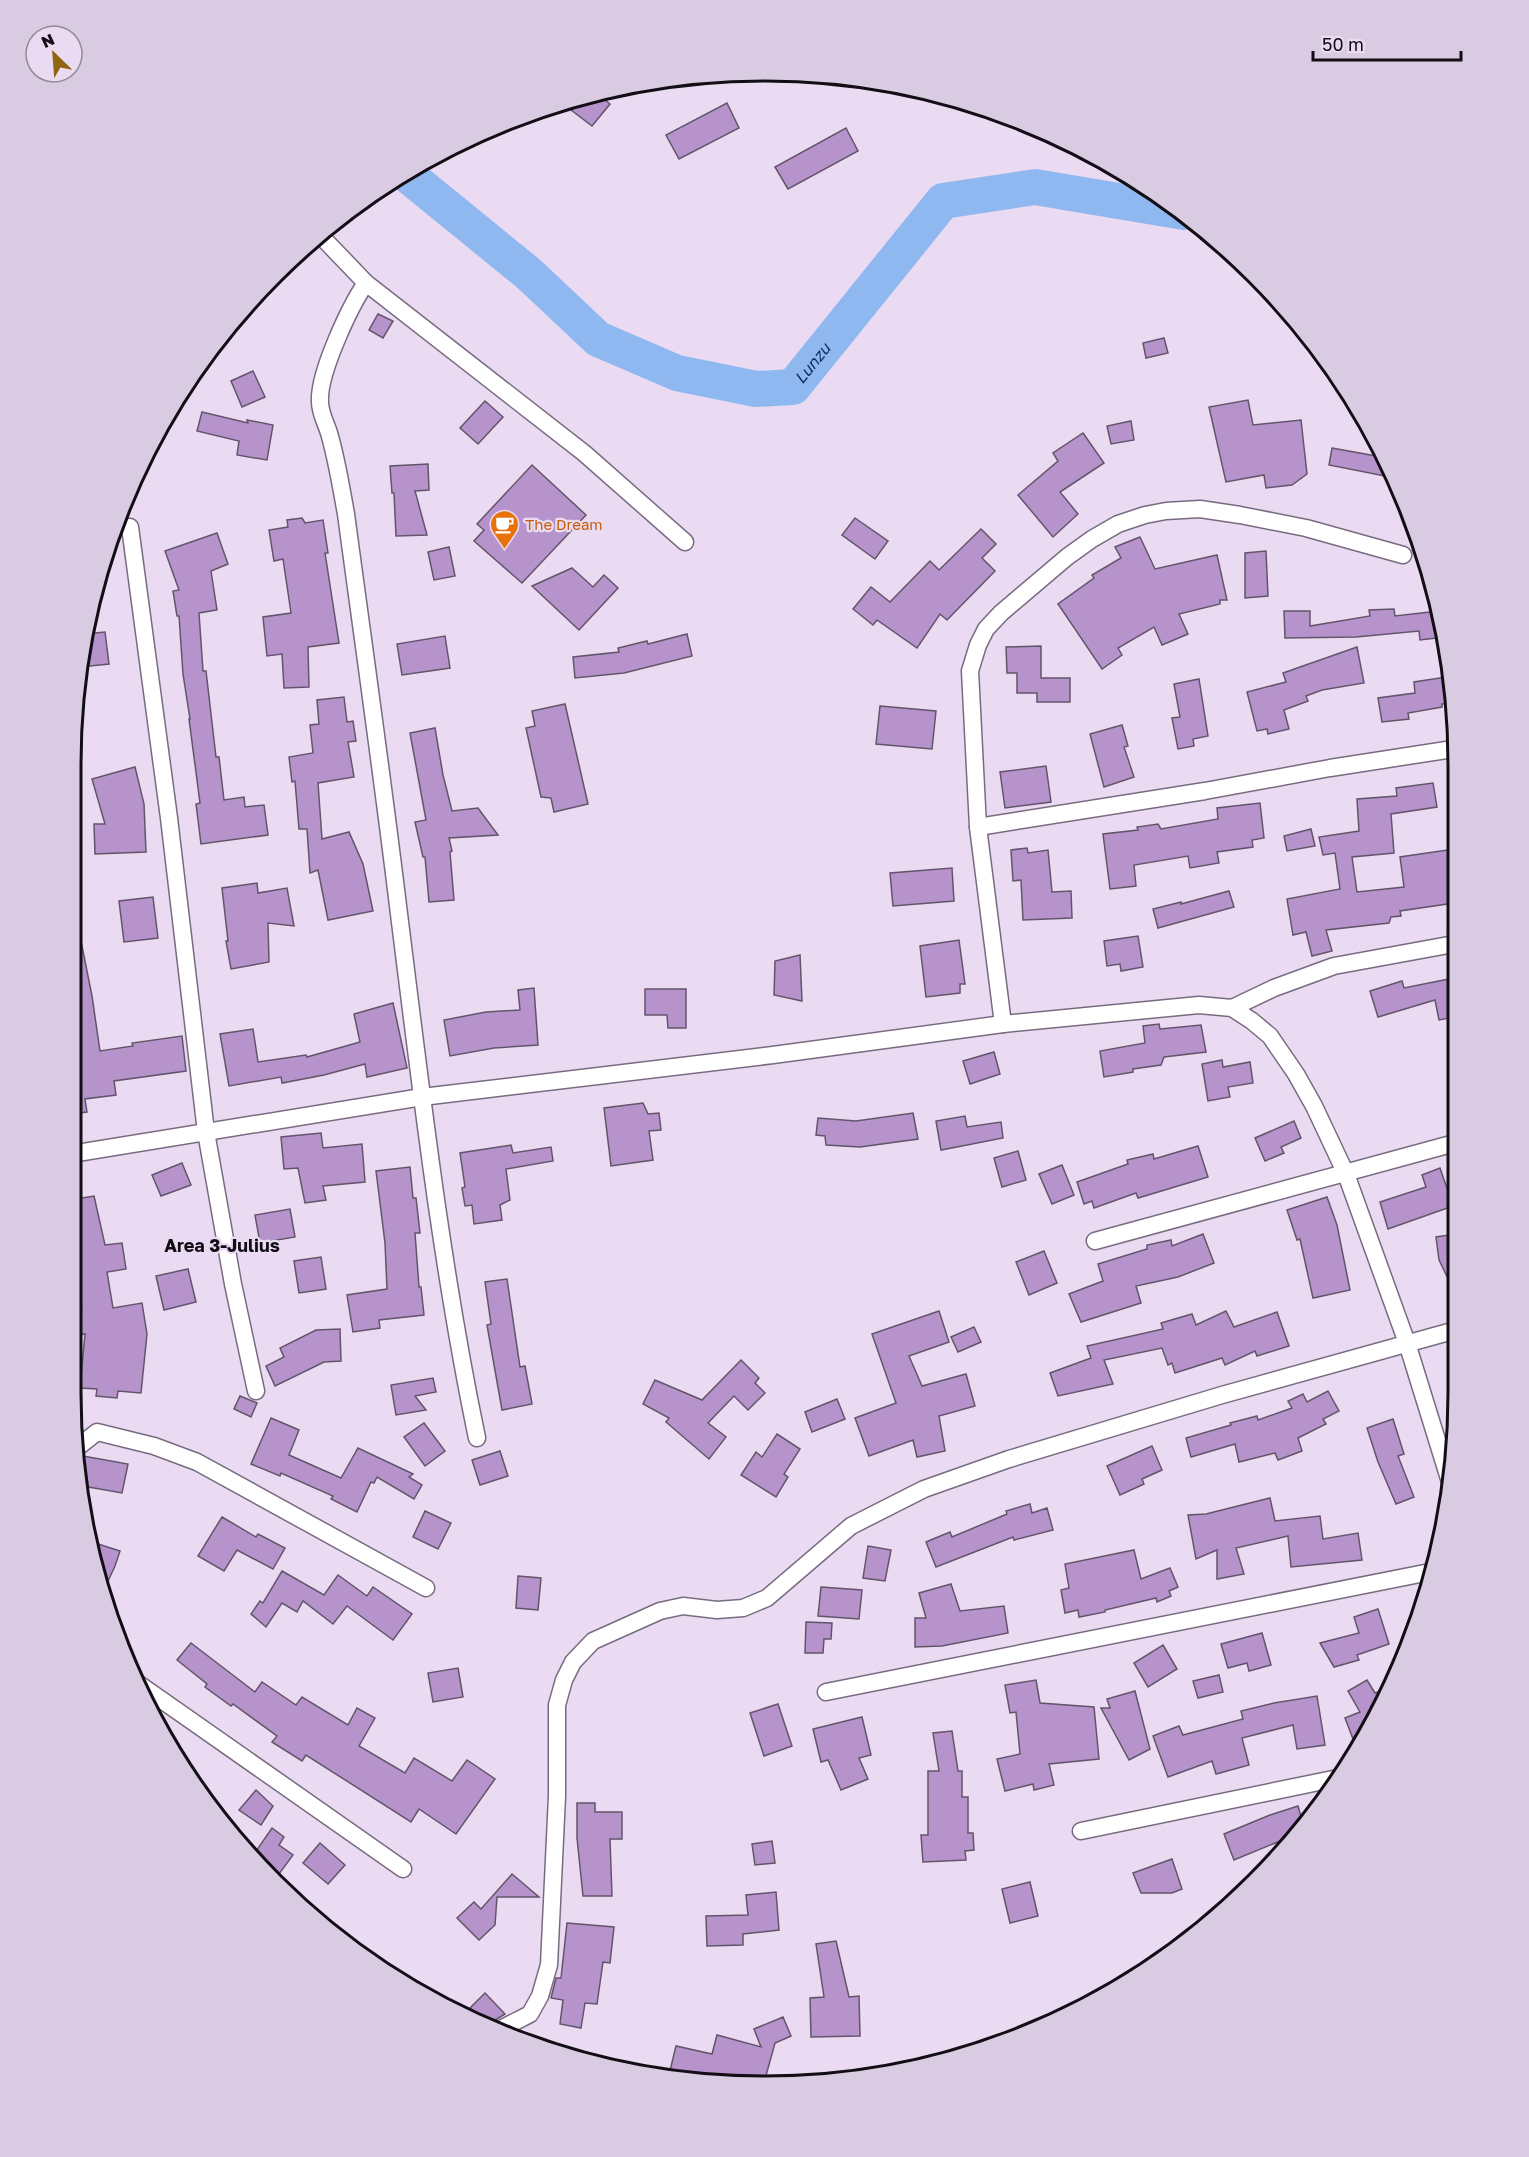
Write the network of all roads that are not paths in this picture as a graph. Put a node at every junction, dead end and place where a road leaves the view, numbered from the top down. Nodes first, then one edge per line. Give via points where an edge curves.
1 (326, 241) edge
2 (366, 283) junction
3 (130, 527) dead end
4 (685, 542) dead end
5 (1403, 555) dead end
6 (1448, 750) edge
7 (978, 827) junction
8 (1448, 945) edge
9 (1232, 1008) junction
10 (1003, 1024) junction
11 (422, 1097) junction
12 (206, 1132) junction
13 (1448, 1145) edge
14 (81, 1152) edge
15 (1346, 1174) junction
16 (1095, 1241) dead end
17 (1448, 1332) edge
18 (1407, 1343) junction
19 (256, 1391) dead end
20 (477, 1438) dead end
21 (83, 1443) edge
22 (1444, 1463) edge
23 (1424, 1573) edge
24 (426, 1588) dead end
25 (149, 1691) edge
26 (826, 1692) dead end
27 (1327, 1780) edge
28 (1081, 1831) dead end
29 (403, 1869) dead end
30 (507, 2026) edge

1 - 2 street
2 - 4 street via 584,453
2 - 11 street via 345,318 320,401 346,514
3 - 12 street
5 - 7 street via 1306,528 1200,509 1145,514 1092,539 1001,613 978,645 970,671
6 - 7 street
7 - 10 street
8 - 9 street via 1334,966
9 - 10 street via 1199,1005
9 - 15 street via 1270,1036 1314,1106
10 - 11 street
11 - 12 street
11 - 20 street via 443,1256
12 - 14 street
12 - 19 street
13 - 15 street
15 - 16 street
15 - 18 street
17 - 18 street
18 - 22 street
18 - 30 street via 1009,1459 924,1489 851,1526 767,1598 743,1608 683,1606 660,1611 593,1641 573,1662 557,1705 549,1965 530,2014
21 - 24 street via 97,1432 197,1462
23 - 26 street
25 - 29 street
27 - 28 street

